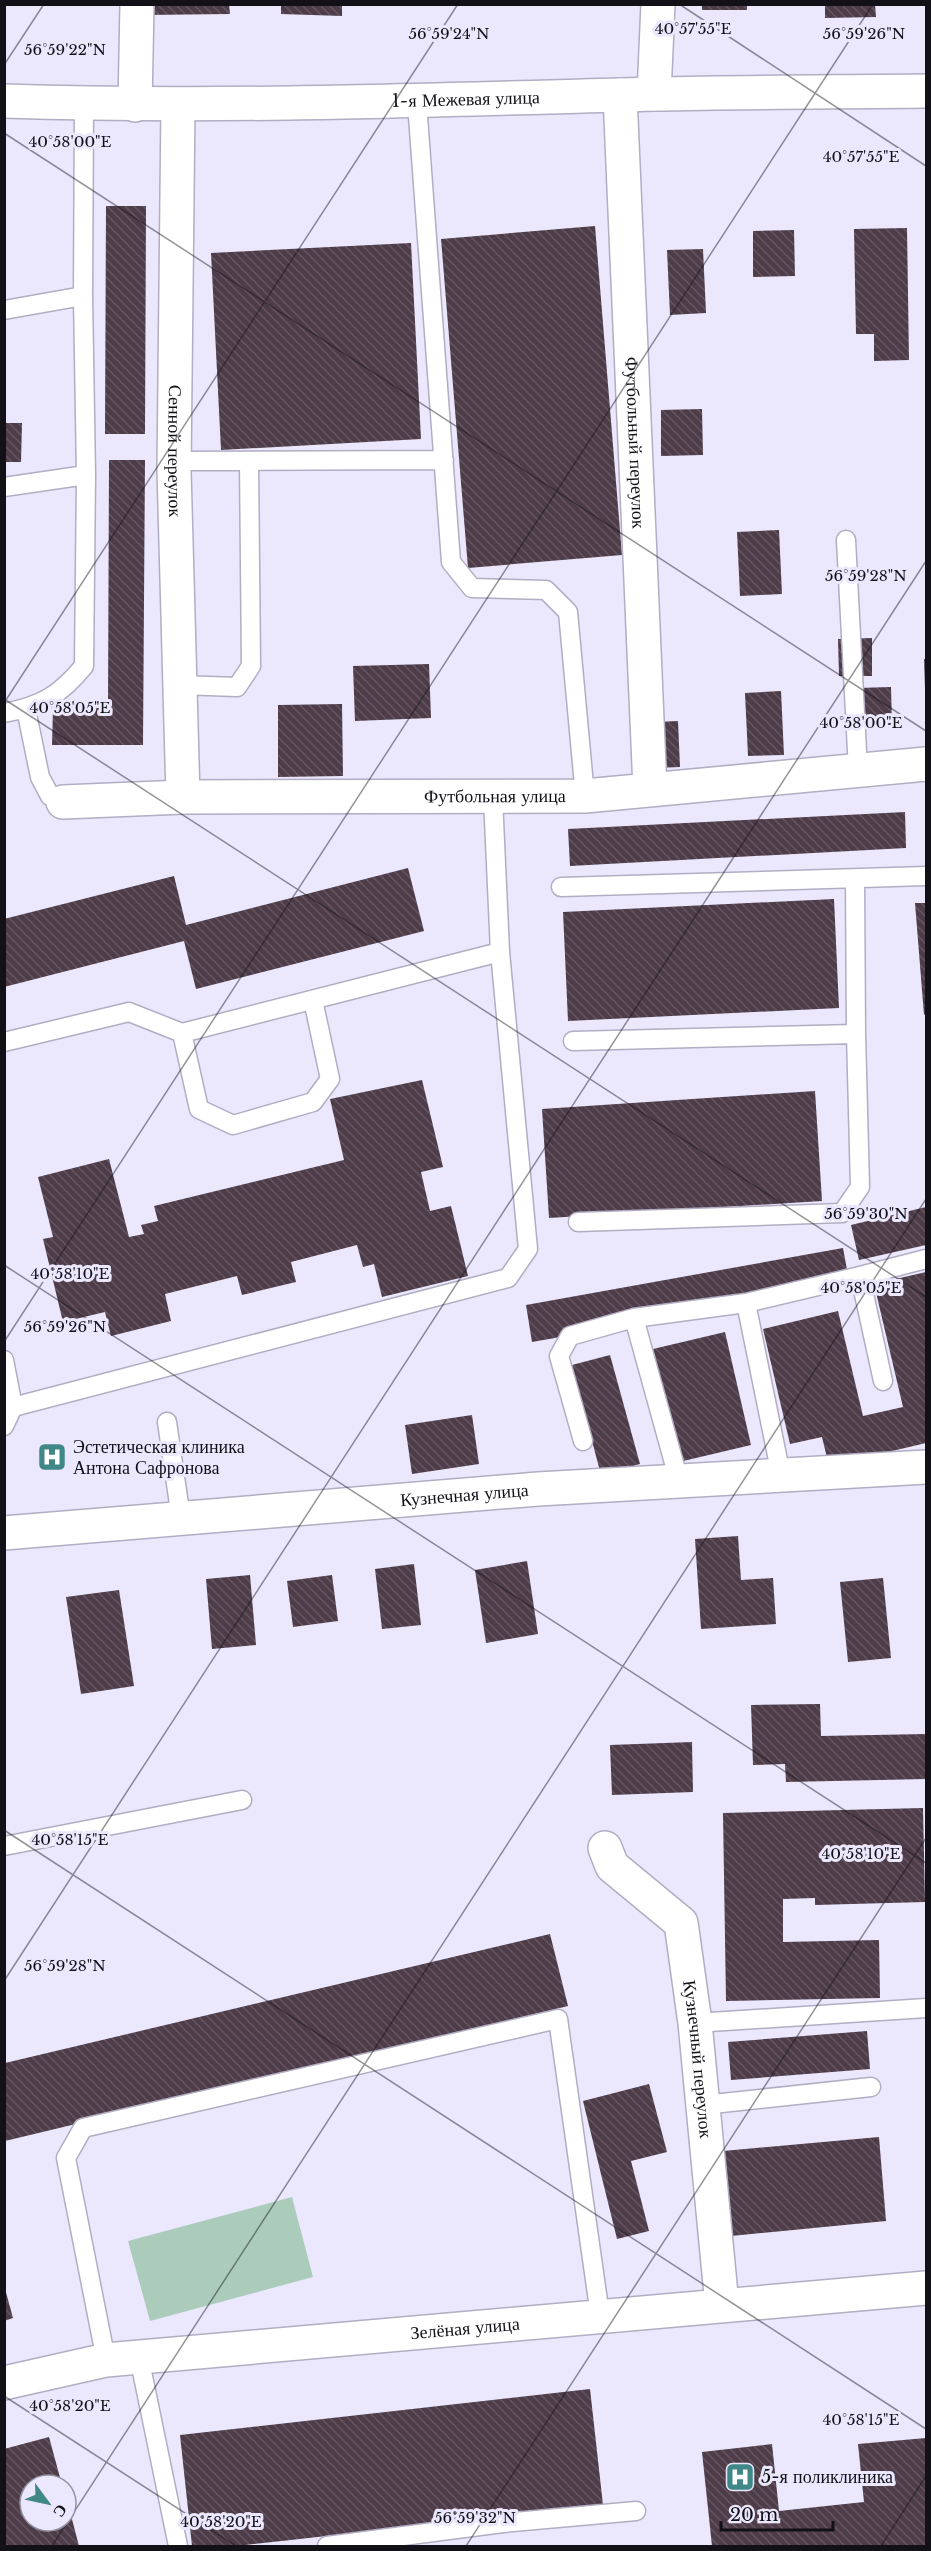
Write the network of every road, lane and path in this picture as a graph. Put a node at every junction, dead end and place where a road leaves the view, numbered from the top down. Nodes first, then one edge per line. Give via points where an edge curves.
1 (137, 4) edge
2 (658, 4) edge
3 (927, 91) edge
4 (654, 94) junction
5 (620, 95) junction
6 (4, 101) edge
7 (417, 102) junction
8 (84, 104) junction
9 (135, 105) junction
10 (178, 105) junction
11 (83, 296) junction
12 (4, 310) edge
13 (249, 460) junction
14 (444, 460) junction
15 (174, 461) junction
16 (86, 476) junction
17 (4, 488) edge
18 (846, 540) dead end
19 (180, 685) junction
20 (26, 709) junction
21 (4, 713) edge
22 (927, 764) edge
23 (858, 770) junction
24 (650, 789) junction
25 (585, 795) junction
26 (183, 797) junction
27 (494, 798) junction
28 (63, 802) joint
29 (927, 876) edge
30 (855, 879) junction
31 (561, 887) dead end
32 (500, 952) junction
33 (314, 1000) junction
34 (182, 1033) junction
35 (856, 1034) junction
36 (573, 1041) dead end
37 (4, 1042) edge
38 (578, 1222) dead end
39 (927, 1258) edge
40 (860, 1276) junction
41 (746, 1303) junction
42 (634, 1318) junction
43 (4, 1360) edge
44 (883, 1381) dead end
45 (13, 1407) junction
46 (167, 1422) dead end
47 (4, 1425) edge
48 (583, 1441) dead end
49 (927, 1467) edge
50 (781, 1475) junction
51 (679, 1481) junction
52 (182, 1518) junction
53 (4, 1533) edge
54 (242, 1800) dead end
55 (4, 1846) edge
56 (604, 1848) dead end
57 (927, 2008) edge
58 (695, 2023) junction
59 (870, 2087) dead end
60 (703, 2105) junction
61 (927, 2288) edge
62 (722, 2305) junction
63 (600, 2315) junction
64 (139, 2357) junction
65 (106, 2360) junction
66 (4, 2384) edge
67 (636, 2511) dead end
68 (178, 2547) edge
69 (327, 2547) edge

1 - 9 street
2 - 4 street
3 - 4 street, 1-я Межевая улица
4 - 5 street, 1-я Межевая улица
5 - 7 street, 1-я Межевая улица
5 - 24 street, Футбольный переулок
6 - 8 street, 1-я Межевая улица
7 - 10 street, 1-я Межевая улица
7 - 14 lane
8 - 9 street, 1-я Межевая улица
8 - 11 lane
9 - 10 street, 1-я Межевая улица
10 - 15 street, Сенной переулок
11 - 12 lane
11 - 16 lane
13 - 14 lane
13 - 15 lane
13 - 19 lane via 251,666 237,687
14 - 25 lane via 451,562 472,588 546,590 568,612
15 - 19 street, Сенной переулок
16 - 17 lane
16 - 20 lane via 84,666 64,690
18 - 23 lane
19 - 26 street, Сенной переулок
20 - 21 lane
20 - 28 lane via 40,777 50,796
22 - 23 street, Футбольная улица
23 - 24 street, Футбольная улица
24 - 25 street, Футбольная улица
25 - 27 street, Футбольная улица
26 - 27 street, Футбольная улица
26 - 28 street, Футбольная улица
27 - 32 lane
29 - 30 lane
30 - 31 lane
30 - 35 lane
32 - 33 lane
32 - 45 lane via 528,1249 508,1278
33 - 34 lane
33 - 34 lane via 330,1079 313,1102 233,1125 199,1109
34 - 37 lane via 129,1011
35 - 36 lane
35 - 38 lane via 860,1186 842,1213
39 - 40 lane
40 - 41 lane
40 - 44 lane
41 - 42 lane
41 - 50 lane
42 - 48 lane via 570,1336 559,1356
42 - 51 lane
43 - 45 lane
45 - 47 lane
46 - 52 lane
49 - 50 street, Кузнечная улица
50 - 51 street, Кузнечная улица
51 - 52 street, Кузнечная улица
52 - 53 street, Кузнечная улица
54 - 55 lane
56 - 58 street, Кузнечный переулок via 612,1866 681,1923
57 - 58 lane
58 - 60 street, Кузнечный переулок
59 - 60 lane
60 - 62 street, Кузнечный переулок
61 - 62 street, Зелёная улица
62 - 63 street, Зелёная улица
63 - 64 street, Зелёная улица
63 - 65 lane via 558,2019 83,2128 66,2158
64 - 65 street, Зелёная улица
64 - 68 lane
65 - 66 street, Зелёная улица
67 - 69 lane via 504,2523

